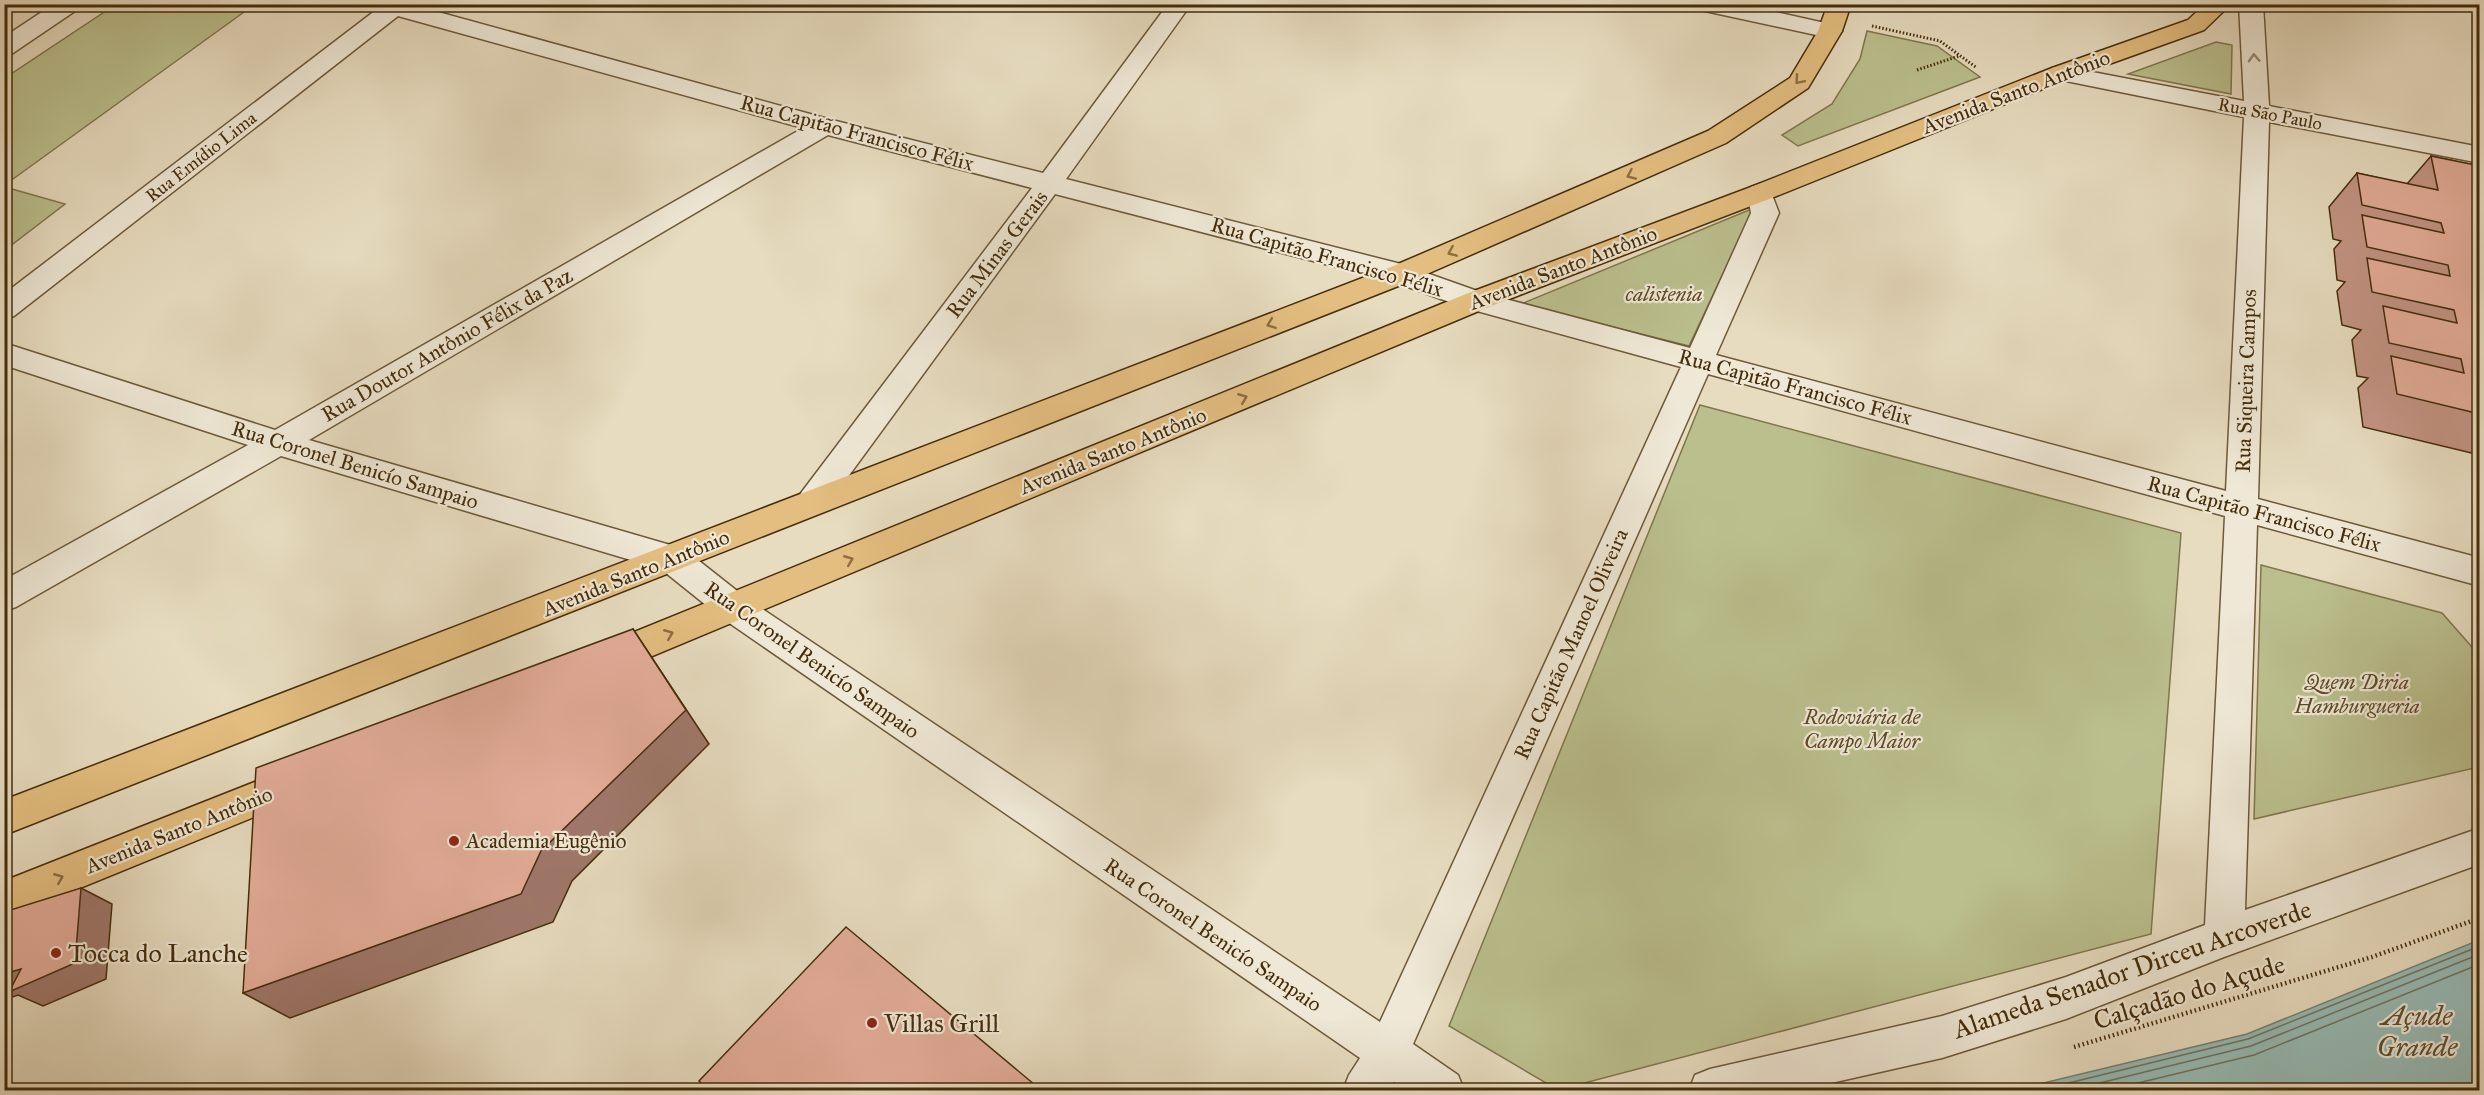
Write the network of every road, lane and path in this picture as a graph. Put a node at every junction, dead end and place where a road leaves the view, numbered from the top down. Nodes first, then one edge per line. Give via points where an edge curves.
1 (70, 4) edge
2 (1180, 4) edge
3 (1705, 4) edge
4 (2220, 4) edge
5 (2251, 4) edge
6 (391, 6) edge
7 (1835, 18) edge
8 (1871, 26) dead end
9 (4, 48) edge
10 (1960, 56) junction
11 (1917, 70) dead end
12 (1982, 72) dead end
13 (2061, 73) junction
14 (2257, 111) junction
15 (825, 126) junction
16 (2480, 154) edge
17 (1050, 182) junction
18 (1760, 193) junction
19 (1401, 274) junction
20 (1476, 301) junction
21 (4, 309) edge
22 (4, 354) edge
23 (1700, 361) junction
24 (278, 443) junction
25 (812, 502) junction
26 (672, 559) junction
27 (2480, 572) edge
28 (4, 597) edge
29 (734, 608) junction
30 (579, 670) edge
31 (325, 772) edge
32 (4, 818) edge
33 (2480, 846) edge
34 (4, 900) edge
35 (2480, 918) edge
36 (2224, 937) junction
37 (2068, 1049) dead end
38 (1387, 1054) junction
39 (1364, 1090) edge
40 (1443, 1090) edge
41 (1710, 1090) edge

1 - 9 street
2 - 17 street, Rua Minas Gerais
3 - 7 street
4 - 13 main road, Avenida Santo Antônio via 2196,25
14 -> 5 street, Rua Siqueira Campos
6 - 15 street, Rua Capitão Francisco Félix
6 - 21 street, Rua Emídio Lima
7 -> 19 main road, Avenida Santo Antônio via 1800,83 1717,137
8 - 10 path via 1940,41
10 - 11 path
10 - 12 path
13 - 14 street, Rua São Paulo
13 - 18 main road, Avenida Santo Antônio
14 - 16 street, Rua São Paulo
14 - 36 street, Rua Siqueira Campos
15 - 17 street, Rua Capitão Francisco Félix
15 - 24 street, Rua Doutor Antônio Félix da Paz
17 - 19 street, Rua Capitão Francisco Félix
17 - 25 street, Rua Minas Gerais
18 - 20 main road, Avenida Santo Antônio
18 - 23 street, Rua Capitão Manoel Oliveira via 1765,213
19 - 20 street, Rua Capitão Francisco Félix
19 -> 25 main road, Avenida Santo Antônio
20 - 23 street, Rua Capitão Francisco Félix
29 -> 20 main road, Avenida Santo Antônio
22 - 24 street, Rua Coronel Benicío Sampaio
23 - 27 street, Rua Capitão Francisco Félix
23 - 38 street, Rua Capitão Manoel Oliveira
24 - 26 street, Rua Coronel Benicío Sampaio
24 - 28 street, Rua Doutor Antônio Félix da Paz
25 - 26 main road, Avenida Santo Antônio
26 - 29 street, Rua Coronel Benicío Sampaio
26 - 32 main road, Avenida Santo Antônio
30 -> 29 main road, Avenida Santo Antônio
29 - 38 street, Rua Coronel Benicío Sampaio
34 -> 31 main road, Avenida Santo Antônio
33 - 36 street, Alameda Senador Dirceu Arcoverde
35 - 37 path, Calçadão do Açude via 2361,960
36 - 41 street, Alameda Senador Dirceu Arcoverde via 2066,998 1942,1037
38 - 39 street, Rua Capitão Manoel Oliveira
38 - 40 street, Rua Coronel Benicío Sampaio

